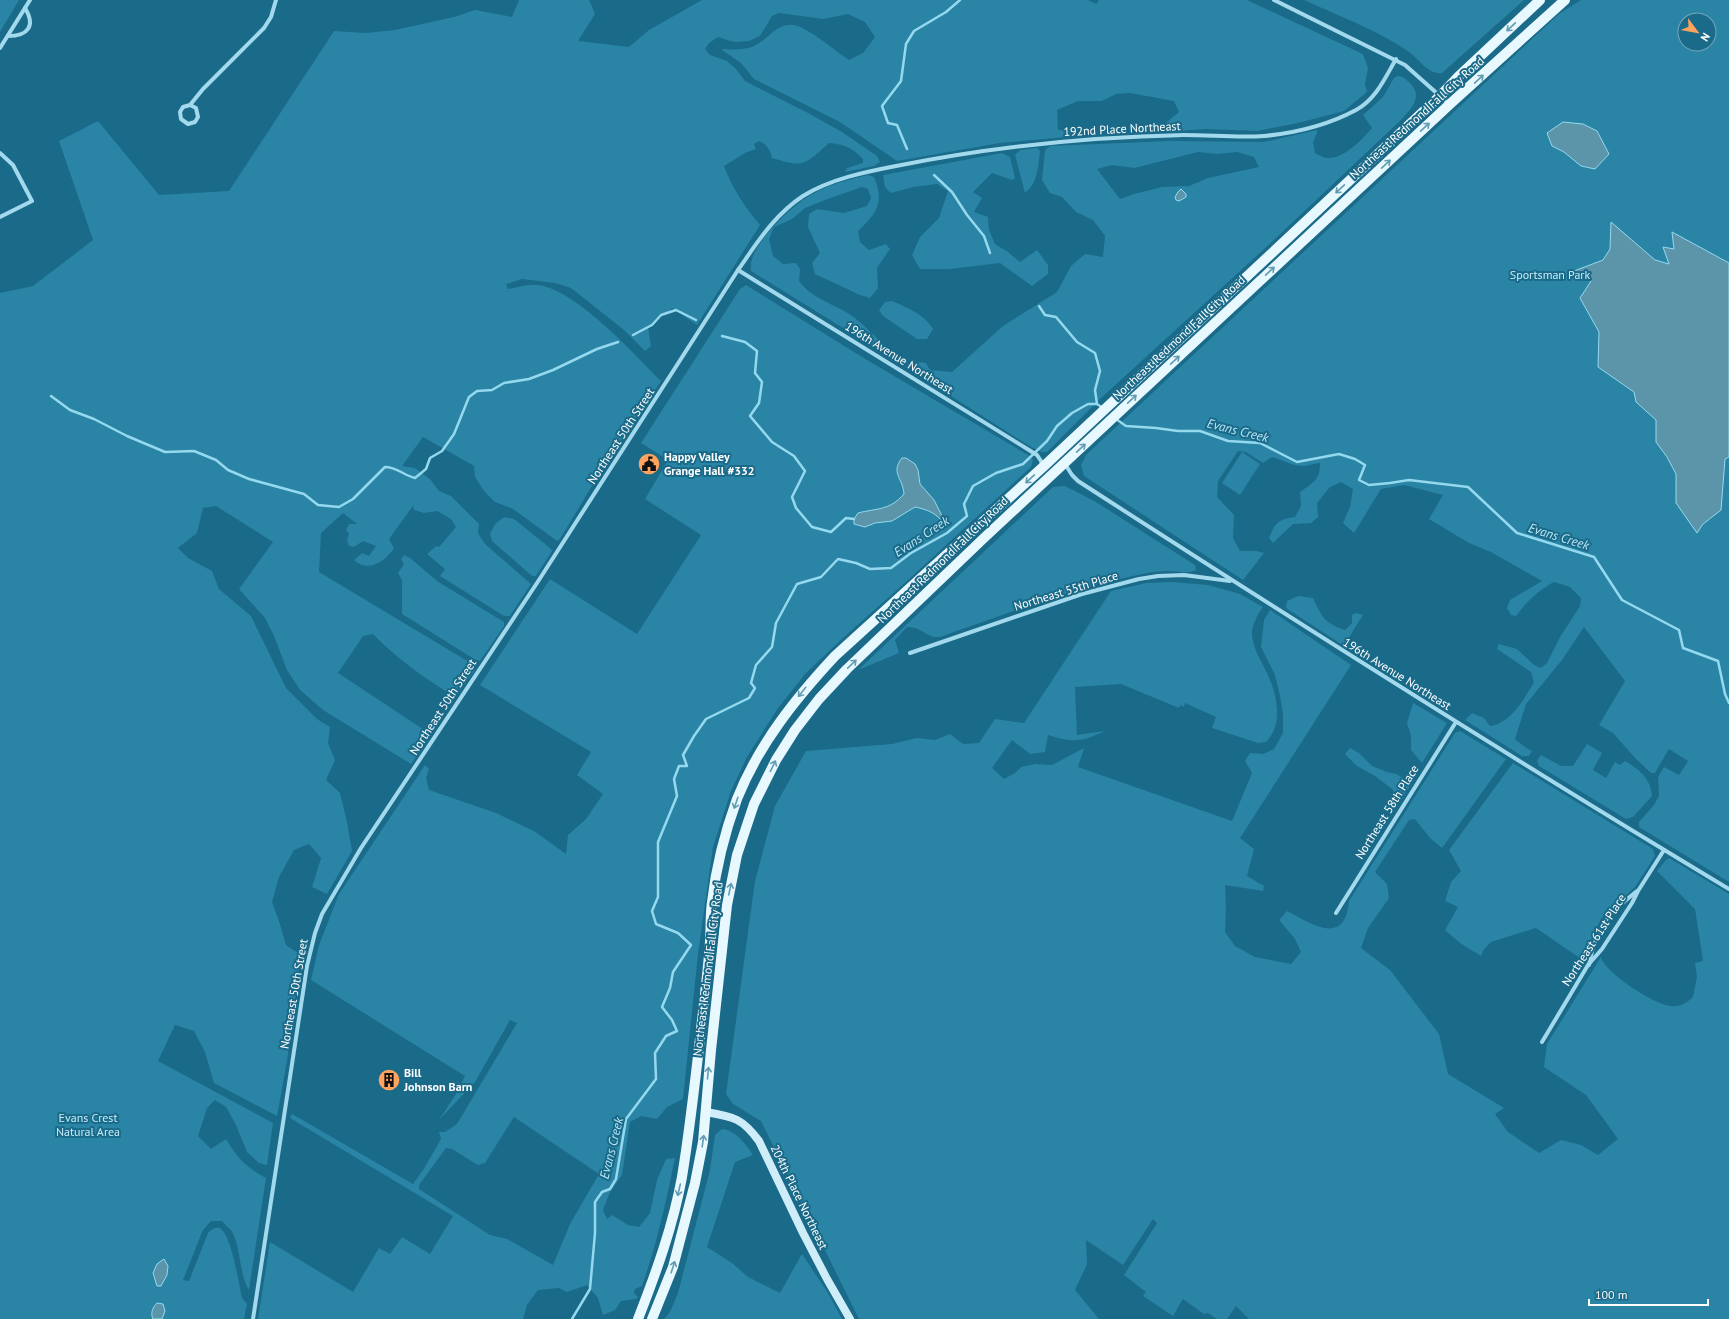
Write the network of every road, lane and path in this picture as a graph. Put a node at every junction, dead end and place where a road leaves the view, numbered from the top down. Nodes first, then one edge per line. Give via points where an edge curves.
1 (30, 0) edge
2 (276, 0) edge
3 (1274, 0) edge
4 (1540, 0) edge
5 (1565, 0) edge
6 (25, 8) junction
7 (8, 36) junction
8 (0, 48) edge
9 (1396, 59) junction
10 (1440, 96) junction
11 (1450, 104) junction
12 (190, 105) junction
13 (0, 154) edge
14 (825, 185) joint
15 (0, 217) edge
16 (738, 270) junction
17 (1069, 443) junction
18 (1065, 463) junction
19 (1043, 467) junction
20 (1042, 484) junction
21 (1233, 581) junction
22 (910, 653) dead end
23 (1456, 722) junction
24 (1664, 850) junction
25 (1729, 889) edge
26 (1638, 891) junction
27 (1336, 913) dead end
28 (1588, 965) junction
29 (1542, 1042) dead end
30 (691, 1110) junction
31 (706, 1112) junction
32 (253, 1319) edge
33 (638, 1319) edge
34 (652, 1319) edge
35 (850, 1319) edge

1 - 6 street
2 - 12 street via 271,17 264,28 202,89
3 - 9 street
4 -> 10 main road, Northeast Redmond Fall City Road
11 -> 5 main road, Northeast Redmond Fall City Road
6 - 7 street
6 - 7 street via 31,23 27,31 20,36
7 - 8 street
9 - 10 street
9 - 14 street, 192nd Place Northeast via 1373,96 1362,106 1336,119 1292,132 1264,136 1183,135 1029,145 926,160 870,171
10 - 11 street
10 -> 17 main road, Northeast Redmond Fall City Road
18 -> 11 main road, Northeast Redmond Fall City Road
12 - 12 street via 183,107 180,112 182,121 188,124 195,122 198,117 196,108
13 - 15 street via 13,164 32,201
14 - 16 street, Northeast 50th Street via 803,196 771,224
16 - 19 street, 196th Avenue Northeast via 1037,455
16 - 32 street, Northeast 50th Street via 537,583 361,848 322,914 307,966
17 - 18 main road
17 - 19 main road, Northeast Redmond Fall City Road
18 - 20 main road, Northeast Redmond Fall City Road
18 - 21 street, 196th Avenue Northeast via 1078,481
19 - 20 main road
19 -> 30 main road, Northeast Redmond Fall City Road via 835,656 784,714 760,751 738,798 721,850 712,903 710,943
31 -> 20 main road, Northeast Redmond Fall City Road via 727,905 737,855 754,804 776,760 814,705 847,669
21 - 22 street, Northeast 55th Place via 1184,575 1140,579 1082,594
21 - 23 street, 196th Avenue Northeast
23 - 24 street, 196th Avenue Northeast
23 - 27 street, Northeast 58th Place
24 - 25 street, 196th Avenue Northeast
24 - 26 street, Northeast 61st Place
26 - 28 street, Northeast 61st Place via 1602,949
26 - 28 street via 1603,922
28 - 29 street, Northeast 61st Place
30 - 31 main road
30 -> 33 main road, Northeast Redmond Fall City Road via 682,1178 671,1224 660,1262
34 -> 31 main road, Northeast Redmond Fall City Road via 673,1267 684,1228 703,1142
31 - 35 street, 204th Place Northeast via 737,1119 749,1128 759,1141 803,1233

